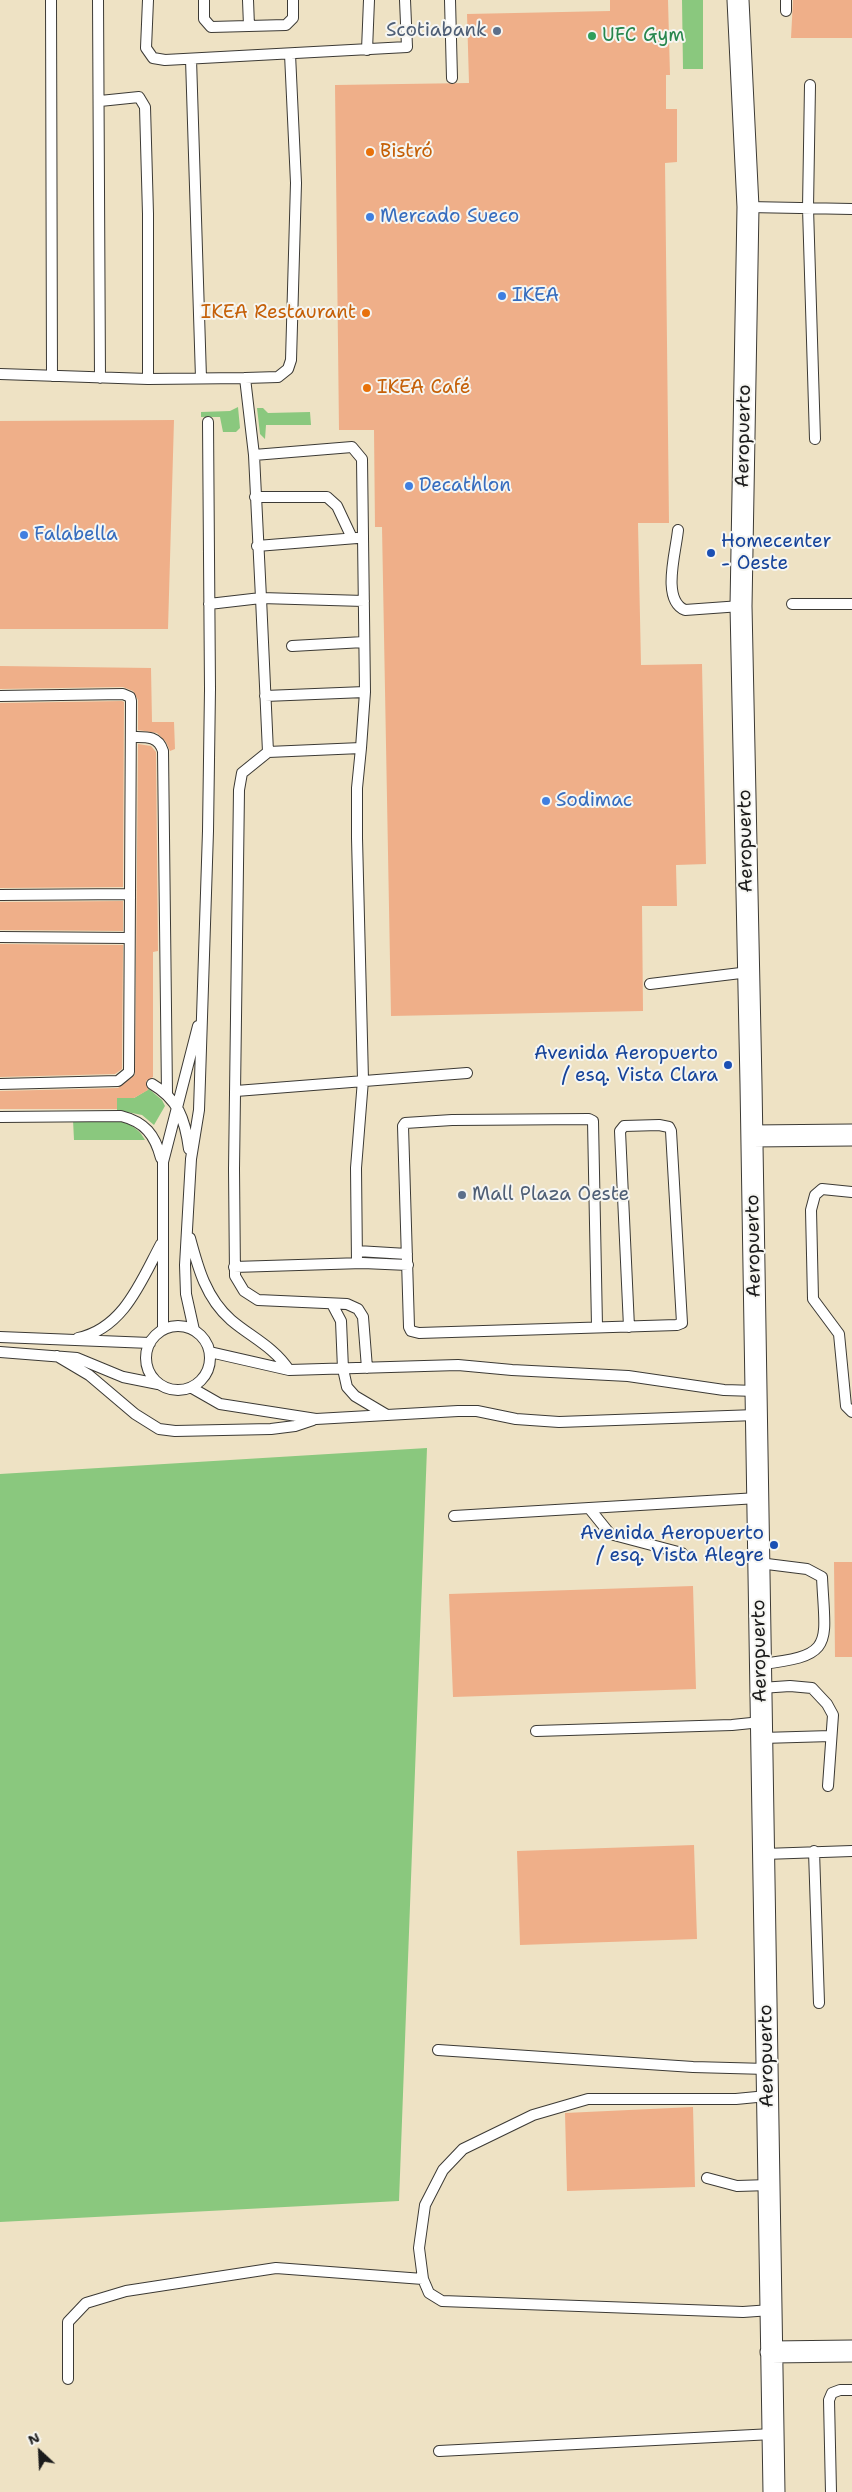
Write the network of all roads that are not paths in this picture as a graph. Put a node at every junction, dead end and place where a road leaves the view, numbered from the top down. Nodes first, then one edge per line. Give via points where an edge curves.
1 (52, 0) edge
2 (98, 0) edge
3 (148, 0) edge
4 (204, 0) edge
5 (248, 0) edge
6 (294, 0) edge
7 (369, 0) edge
8 (405, 0) edge
9 (450, 0) edge
10 (738, 0) edge
11 (786, 0) edge
12 (786, 11) dead end
13 (249, 26) junction
14 (368, 50) junction
15 (290, 54) junction
16 (191, 59) junction
17 (452, 78) dead end
18 (810, 85) dead end
19 (100, 101) junction
20 (748, 207) junction
21 (808, 208) junction
22 (852, 209) edge
23 (0, 374) edge
24 (52, 376) junction
25 (100, 378) junction
26 (201, 378) junction
27 (245, 378) junction
28 (148, 379) junction
29 (208, 422) dead end
30 (815, 439) dead end
31 (254, 455) junction
32 (255, 497) junction
33 (678, 530) dead end
34 (352, 538) junction
35 (364, 538) junction
36 (257, 546) junction
37 (261, 598) junction
38 (364, 601) junction
39 (209, 604) junction
40 (792, 604) dead end
41 (852, 604) edge
42 (740, 606) junction
43 (364, 642) junction
44 (292, 646) dead end
45 (365, 692) junction
46 (0, 696) edge
47 (265, 696) junction
48 (131, 737) junction
49 (361, 748) junction
50 (268, 752) junction
51 (130, 894) junction
52 (0, 895) edge
53 (0, 937) edge
54 (130, 938) junction
55 (749, 972) junction
56 (650, 984) dead end
57 (203, 1008) junction
58 (467, 1073) dead end
59 (362, 1080) junction
60 (0, 1084) edge
61 (152, 1084) dead end
62 (236, 1091) junction
63 (167, 1094) junction
64 (176, 1104) junction
65 (0, 1117) edge
66 (852, 1135) edge
67 (752, 1136) junction
68 (191, 1160) junction
69 (163, 1162) junction
70 (852, 1192) edge
71 (188, 1230) junction
72 (162, 1243) junction
73 (357, 1251) junction
74 (407, 1259) junction
75 (357, 1263) junction
76 (234, 1267) junction
77 (332, 1304) junction
78 (597, 1326) junction
79 (629, 1327) junction
80 (163, 1330) junction
81 (194, 1330) junction
82 (0, 1337) edge
83 (64, 1341) junction
84 (150, 1343) junction
85 (0, 1352) edge
86 (210, 1352) junction
87 (57, 1356) junction
88 (366, 1368) junction
89 (289, 1370) junction
90 (342, 1370) junction
91 (158, 1384) junction
92 (192, 1388) junction
93 (756, 1392) junction
94 (852, 1412) edge
95 (387, 1415) junction
96 (756, 1415) junction
97 (316, 1418) junction
98 (758, 1498) junction
99 (589, 1508) junction
100 (454, 1516) dead end
101 (682, 1553) dead end
102 (759, 1563) junction
103 (760, 1664) junction
104 (761, 1688) junction
105 (762, 1730) junction
106 (536, 1731) dead end
107 (831, 1736) junction
108 (828, 1786) dead end
109 (814, 1851) junction
110 (852, 1851) edge
111 (764, 1854) junction
112 (818, 2003) dead end
113 (438, 2050) dead end
114 (767, 2069) junction
115 (767, 2096) junction
116 (707, 2178) dead end
117 (769, 2185) junction
118 (423, 2279) junction
119 (771, 2310) junction
120 (852, 2351) edge
121 (772, 2352) junction
122 (68, 2379) dead end
123 (852, 2390) edge
124 (773, 2434) junction
125 (439, 2451) dead end
126 (774, 2492) edge
127 (831, 2492) edge

1 - 24 lane
2 - 19 lane
3 - 16 lane via 146,48 153,58
4 - 13 lane via 204,19 211,27
5 - 13 lane
6 - 13 lane via 293,18 286,25
7 - 14 lane
8 - 14 lane via 407,47
9 - 17 lane
10 - 20 street, Aeropuerto
11 - 12 lane
14 - 15 lane
15 - 16 lane
15 - 27 lane via 296,183 291,360 288,369 278,377
16 - 26 lane
18 - 21 lane
19 - 25 lane
19 - 28 lane via 138,97 145,107
20 - 21 lane
20 - 42 street, Aeropuerto
21 - 22 lane
21 - 30 lane
23 - 24 lane
24 - 25 lane
25 - 28 lane
26 - 27 lane
26 - 28 lane
27 - 31 lane
29 - 39 lane
31 - 32 lane
31 - 35 lane via 352,448 362,459
32 - 34 lane via 327,497 337,506
32 - 36 lane
33 - 42 lane via 671,584 672,598 677,607 685,610
34 - 35 lane
34 - 36 lane
35 - 38 lane
36 - 37 lane
37 - 38 lane
37 - 39 lane
37 - 47 lane
38 - 43 lane
39 - 57 lane via 210,752
40 - 41 lane
42 - 55 street, Aeropuerto
43 - 44 lane
43 - 45 lane
45 - 47 lane
45 - 49 lane
46 - 48 lane via 123,694 131,701
47 - 50 lane
48 - 51 lane
48 - 63 lane via 154,738 163,751
49 - 50 lane
49 - 59 lane via 357,813
50 - 62 lane via 242,773 239,790
51 - 52 lane
51 - 54 lane
53 - 54 lane
54 - 60 lane via 129,1072 126,1077 118,1081
55 - 56 lane
55 - 67 street, Aeropuerto
57 - 64 lane
57 - 68 lane via 199,1110
58 - 59 lane
59 - 62 lane
59 - 73 lane via 356,1168
61 - 63 lane
62 - 76 lane
63 - 64 lane
64 - 68 lane via 186,1126
64 - 69 lane
65 - 69 lane via 129,1118 149,1131
66 - 67 street
67 - 93 street, Aeropuerto
68 - 71 lane
69 - 72 lane
70 - 94 lane via 822,1189 814,1195 811,1210 813,1299 839,1334 846,1406
71 - 81 lane via 186,1294
71 - 89 lane via 202,1281 217,1306 275,1352
72 - 80 lane
72 - 83 lane via 120,1314 101,1331
73 - 74 lane
73 - 75 lane
74 - 75 lane
74 - 78 lane via 409,1327 414,1332
74 - 78 lane via 405,1123 589,1119 593,1122
75 - 76 lane
76 - 77 lane via 235,1276 244,1291 258,1300
77 - 88 lane via 354,1306 362,1313
77 - 90 lane via 341,1321
78 - 79 lane
79 - 79 lane via 677,1325 683,1320 671,1131 664,1125 624,1126 620,1132
80 - 81 lane via 178,1326
80 - 84 lane
81 - 86 lane via 202,1335
82 - 83 lane
83 - 84 lane
84 - 91 lane via 148,1369
85 - 87 lane
86 - 89 lane
86 - 92 lane via 205,1377
87 - 91 lane via 89,1361 122,1377
87 - 97 lane via 89,1375 134,1414 159,1429 270,1429 295,1426
88 - 90 lane
88 - 93 lane via 458,1365 628,1376
89 - 90 lane
90 - 95 lane via 347,1387 355,1396
91 - 92 lane via 171,1390
92 - 97 lane via 220,1404
93 - 96 street, Aeropuerto
95 - 96 lane via 477,1411 516,1419 559,1422
95 - 97 lane
96 - 98 street, Aeropuerto
98 - 99 lane
98 - 102 street, Aeropuerto
99 - 100 lane
99 - 101 lane via 610,1534
102 - 103 street, Aeropuerto
102 - 103 lane via 807,1569 822,1577 824,1638 812,1654
103 - 104 street, Aeropuerto
104 - 105 street, Aeropuerto
104 - 107 lane via 812,1688 834,1714
105 - 106 lane via 732,1725
105 - 107 lane
105 - 111 street, Aeropuerto
107 - 108 lane
109 - 110 lane
109 - 111 lane
109 - 112 lane
111 - 114 street, Aeropuerto
113 - 114 lane
114 - 115 street, Aeropuerto
115 - 117 street, Aeropuerto
115 - 118 lane via 588,2099 533,2115 481,2139 463,2149 443,2170 425,2205 419,2248
116 - 117 lane via 737,2186
117 - 119 street, Aeropuerto
118 - 119 lane via 429,2293 442,2301 733,2312
118 - 122 lane via 276,2268 126,2291 86,2303 68,2322
119 - 121 street, Aeropuerto
120 - 121 street
121 - 124 street, Aeropuerto
123 - 127 lane via 832,2393 829,2400
124 - 125 lane
124 - 126 street, Aeropuerto

